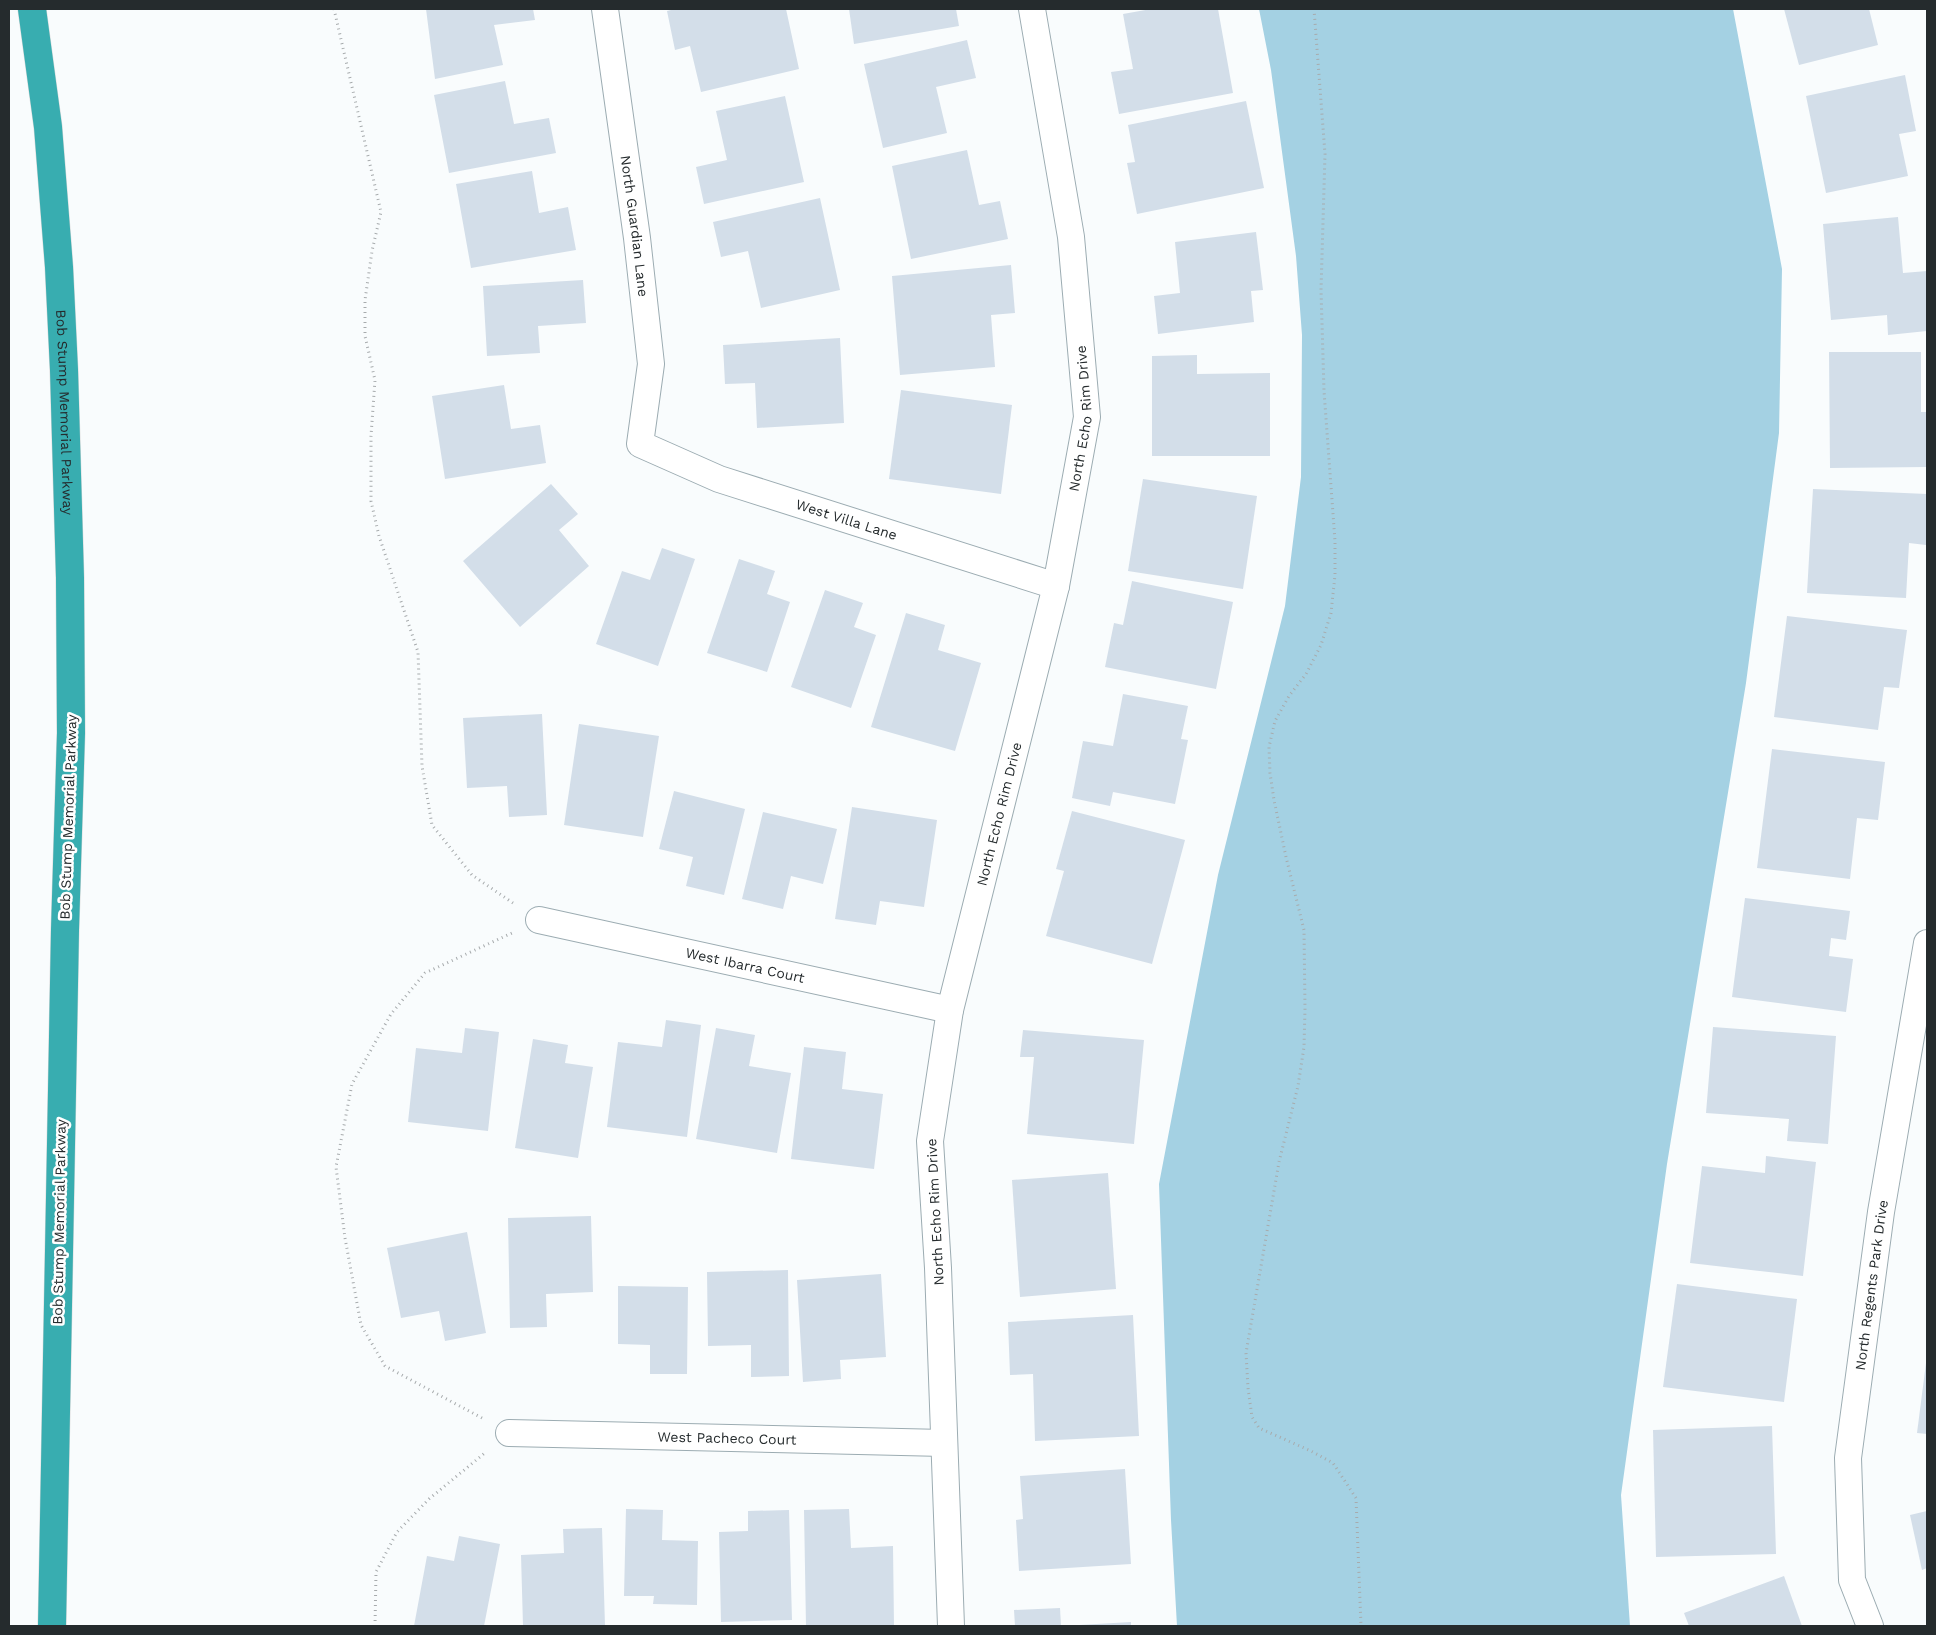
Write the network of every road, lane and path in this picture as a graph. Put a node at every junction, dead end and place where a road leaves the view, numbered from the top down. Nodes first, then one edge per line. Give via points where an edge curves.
1 (32, 9) edge
2 (334, 9) edge
3 (605, 9) edge
4 (1032, 9) edge
5 (1314, 9) edge
6 (640, 444) joint
7 (1056, 586) junction
8 (539, 920) junction
9 (1927, 944) edge
10 (950, 1010) junction
11 (509, 1433) junction
12 (944, 1443) junction
13 (52, 1626) edge
14 (374, 1626) edge
15 (951, 1626) edge
16 (1361, 1626) edge
17 (1870, 1626) edge

1 - 13 highway, Bob Stump Memorial Parkway via 48,127 59,267 70,578 71,733 64,930
2 - 8 path via 381,212 364,300 365,336 375,380 371,501 379,536 418,652 422,766 432,826 472,875
3 - 6 street, North Guardian Lane via 651,364
4 - 7 street, North Echo Rim Drive via 1071,237 1087,417
5 - 16 path via 1325,154 1324,391 1335,575 1331,613 1321,646 1276,721 1269,747 1274,800 1304,930 1304,1047 1276,1181 1247,1362 1252,1417 1259,1428 1333,1463 1356,1498
6 - 7 street, West Villa Lane via 719,479
7 - 10 street, North Echo Rim Drive
8 - 10 street, West Ibarra Court
8 - 11 path via 425,973 391,1014 352,1084 336,1167 361,1325 385,1366
9 - 17 street, North Regents Park Drive via 1881,1212 1848,1458 1852,1580
10 - 12 street, North Echo Rim Drive via 930,1140
11 - 12 street, West Pacheco Court
11 - 14 path via 430,1498 397,1532 376,1572
12 - 15 street, North Echo Rim Drive

